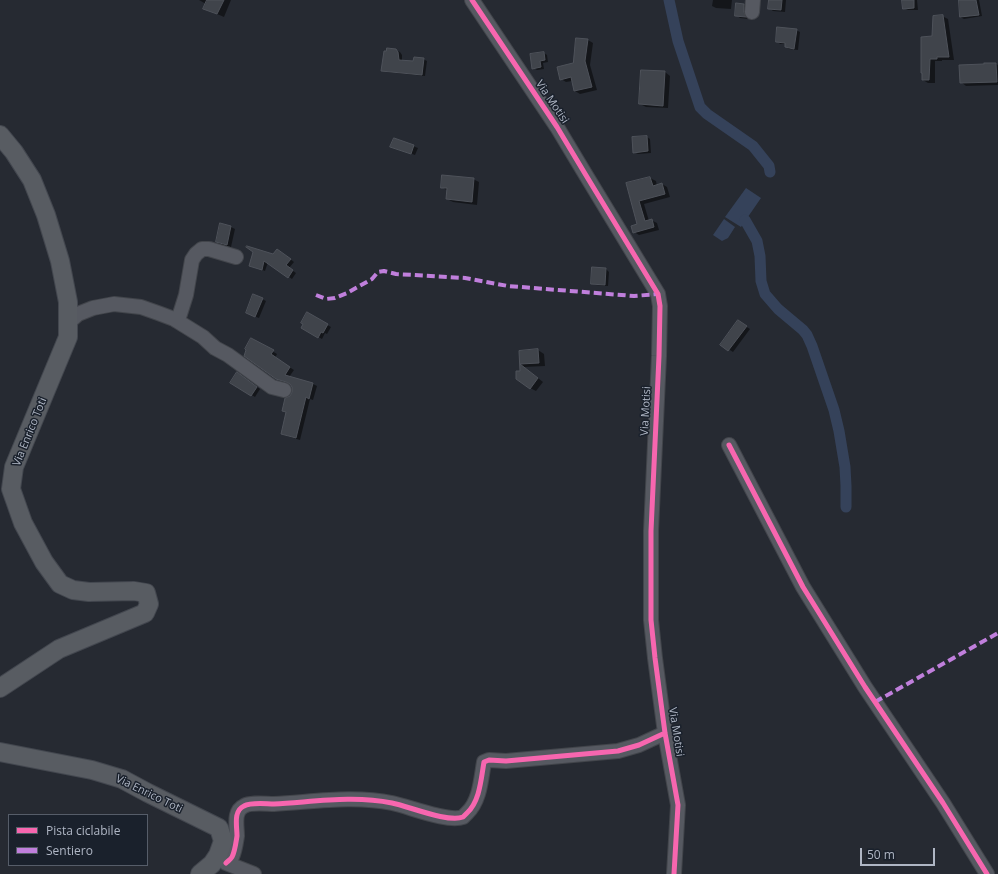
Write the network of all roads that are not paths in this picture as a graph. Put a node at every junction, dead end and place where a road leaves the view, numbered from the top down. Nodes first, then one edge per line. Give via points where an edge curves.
1 (472, 0) edge
2 (0, 135) edge
3 (236, 258) dead end
4 (177, 321) junction
5 (68, 323) junction
6 (284, 390) dead end
7 (730, 445) dead end
8 (0, 688) edge
9 (665, 733) junction
10 (0, 752) edge
11 (222, 859) junction
12 (200, 874) edge
13 (254, 874) edge
14 (674, 874) edge
15 (987, 874) edge

1 - 9 street, Via Motisi via 557,127 658,294 659,356 650,586 651,620
2 - 5 main road, Via Enrico Toti via 32,180 46,215 60,261 68,302
3 - 4 street via 209,249 202,249 196,254 192,260 186,295
4 - 5 street via 141,307 114,304 78,314
4 - 6 street via 272,387
5 - 8 main road, Via Enrico Toti via 68,337 14,466 11,489 23,523 44,562 60,584 73,590 89,592 146,593 149,604 145,613 59,649
7 - 15 street via 803,587 865,688
9 - 11 street via 618,751 506,761 488,760 484,762 477,798 472,809 463,817 450,818 391,803 362,800 244,805 238,810 237,837 232,858
9 - 14 street, Via Motisi via 678,806
10 - 11 main road, Via Enrico Toti via 122,778 219,828 223,841
11 - 12 main road
11 - 13 street

